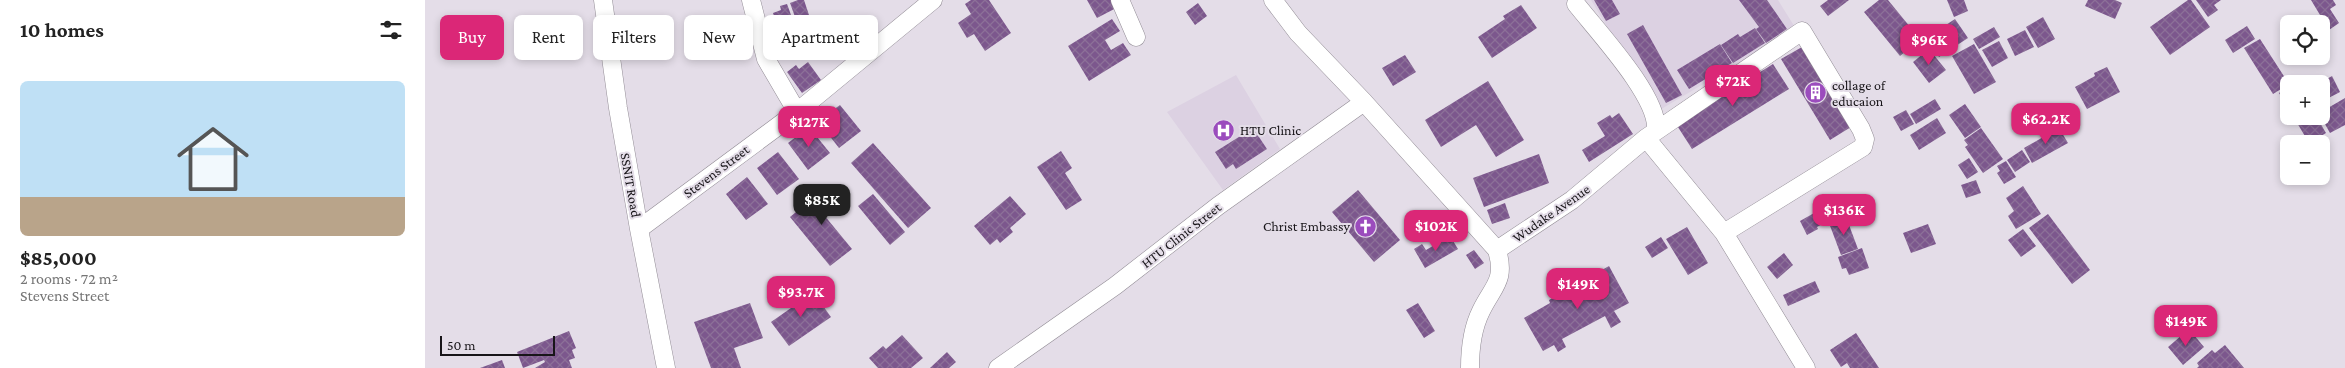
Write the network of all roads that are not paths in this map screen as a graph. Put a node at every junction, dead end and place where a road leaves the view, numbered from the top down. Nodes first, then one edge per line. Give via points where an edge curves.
1 (603, 0) edge
2 (751, 0) edge
3 (933, 0) edge
4 (1120, 0) edge
5 (1273, 0) edge
6 (1576, 4) dead end
7 (1136, 37) dead end
8 (1364, 102) junction
9 (797, 112) junction
10 (1651, 134) junction
11 (639, 229) junction
12 (1724, 233) junction
13 (1497, 250) junction
14 (666, 368) edge
15 (998, 368) edge
16 (1470, 368) edge
17 (1806, 368) edge

1 - 11 street, SSNIT Road
2 - 9 street via 766,59
3 - 9 street, Stevens Street
4 - 7 street
5 - 8 street, Wudake Avenue via 1298,33
6 - 10 street via 1633,75 1654,110 1657,121
8 - 13 street, Wudake Avenue
8 - 15 street, HTU Clinic Street
9 - 11 street, Stevens Street
10 - 12 street
10 - 12 street, Wudake Avenue via 1802,31 1861,129 1865,139 1863,147
10 - 13 street, Wudake Avenue via 1573,200
11 - 14 street, SSNIT Road
12 - 17 street
13 - 16 street via 1501,274 1472,334

